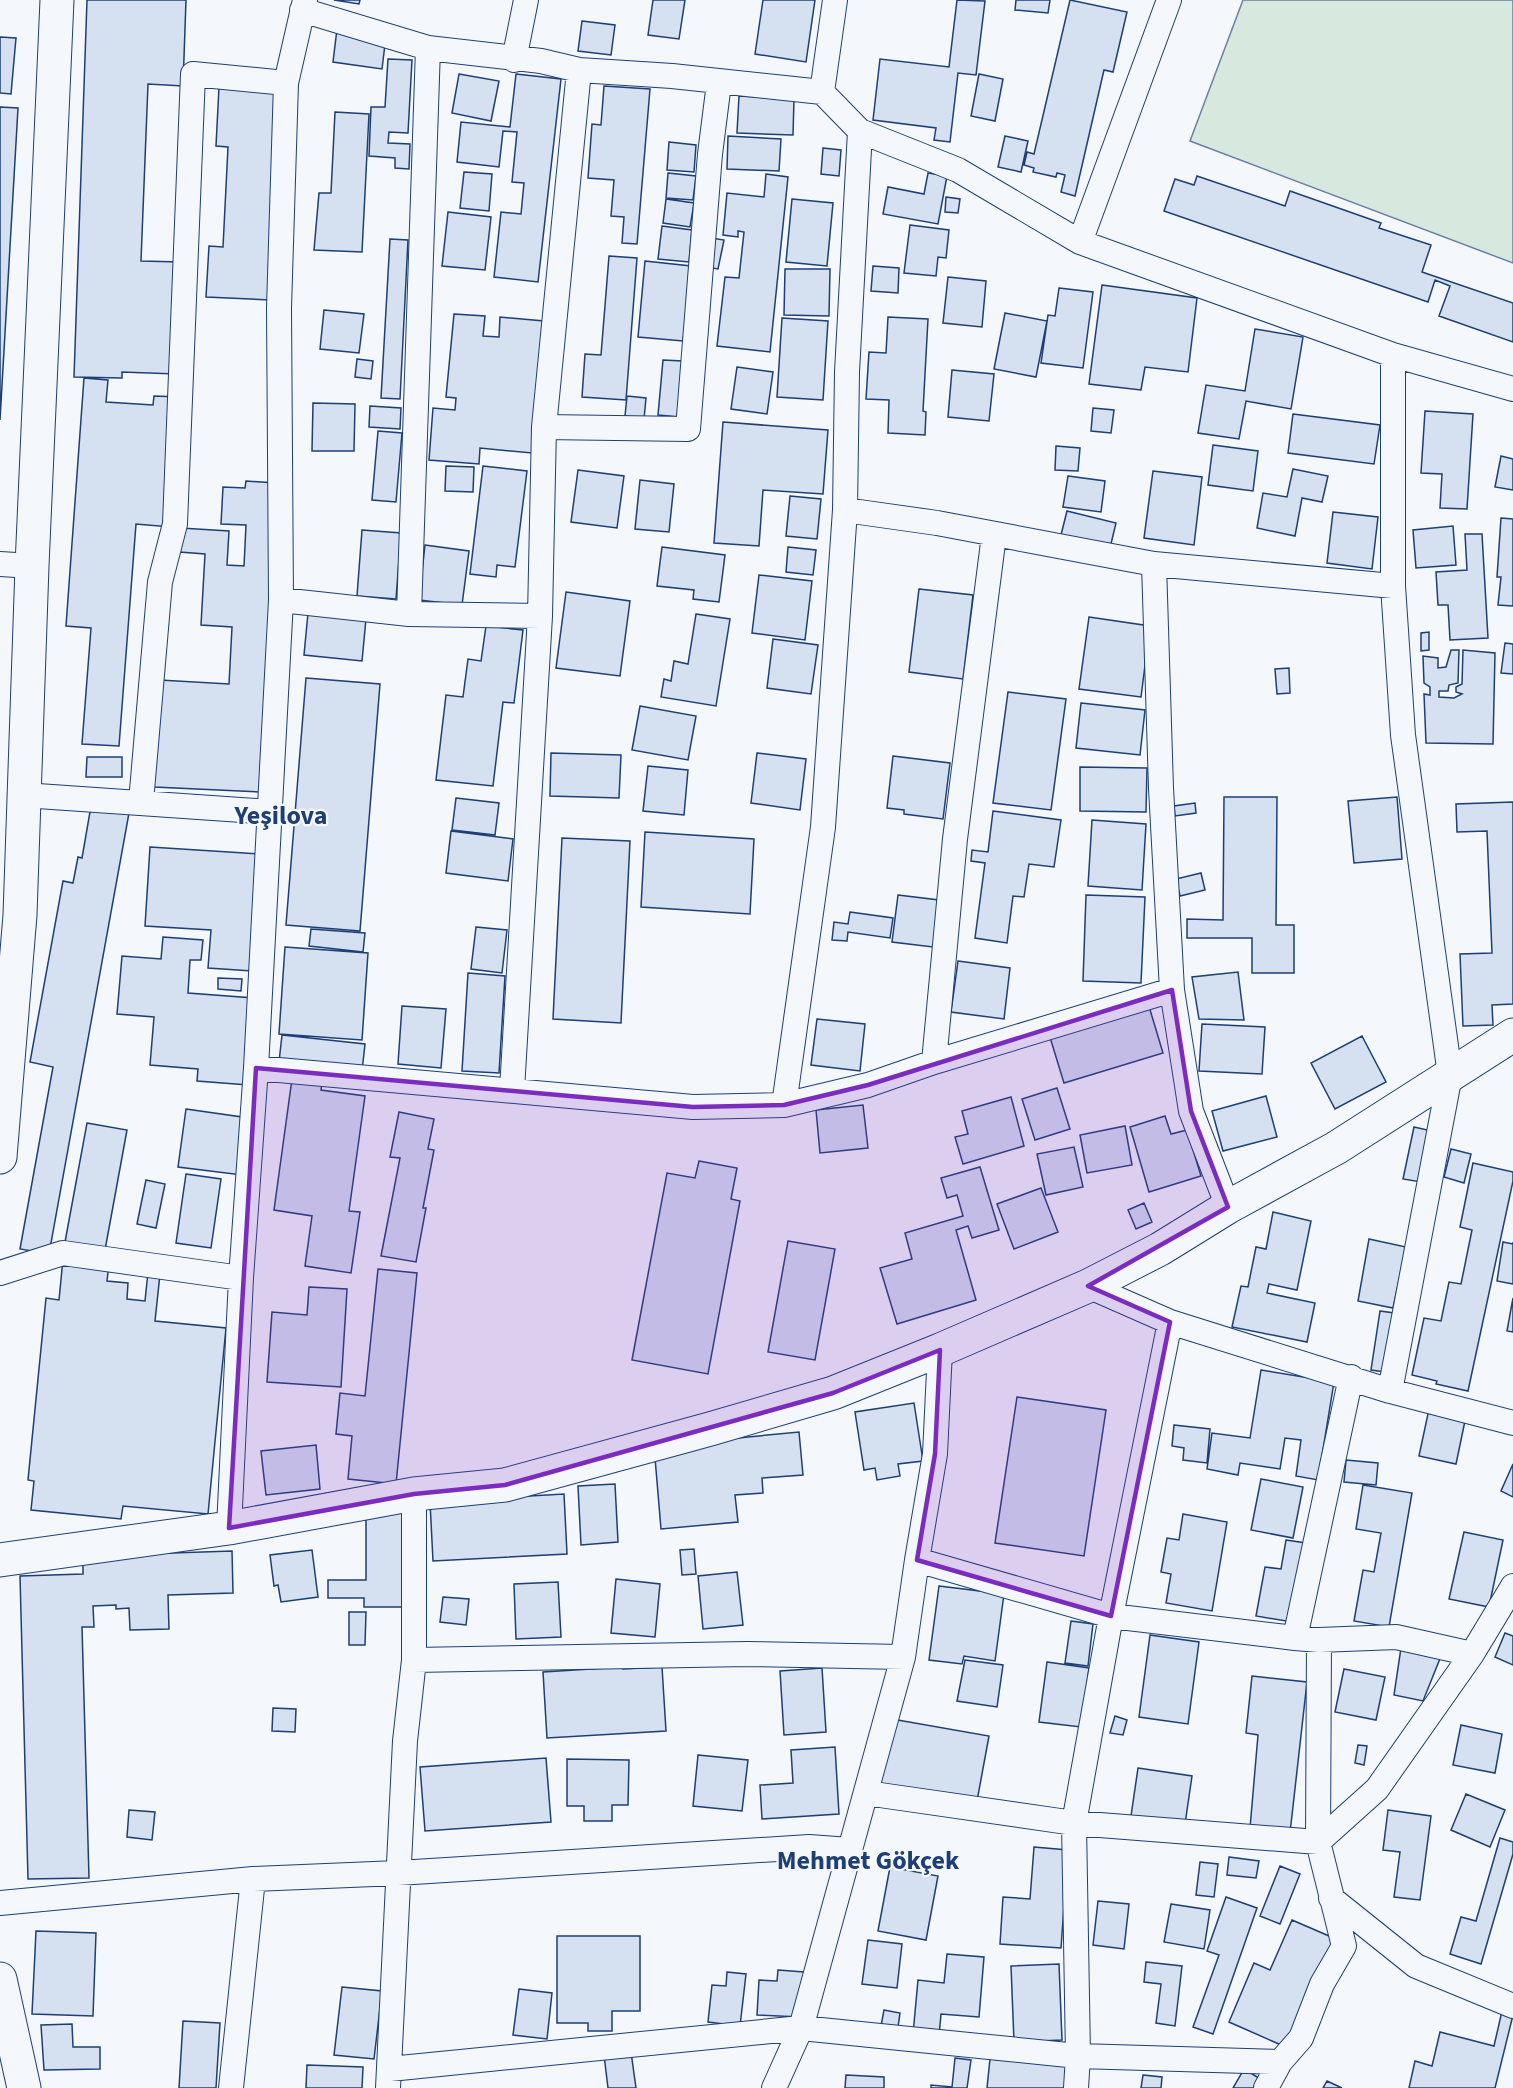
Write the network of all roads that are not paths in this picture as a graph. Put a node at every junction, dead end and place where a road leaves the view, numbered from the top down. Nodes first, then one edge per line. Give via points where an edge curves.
1 (57, 0) edge
2 (526, 0) edge
3 (835, 0) edge
4 (1169, 0) edge
5 (303, 5) edge
6 (428, 48) junction
7 (514, 60) junction
8 (579, 70) junction
9 (719, 83) junction
10 (286, 84) junction
11 (822, 92) junction
12 (860, 131) junction
13 (1080, 242) junction
14 (1393, 355) junction
15 (1513, 389) edge
16 (544, 427) junction
17 (844, 510) junction
18 (994, 535) junction
19 (1155, 564) junction
20 (16, 565) edge
21 (1393, 586) junction
22 (281, 600) junction
23 (409, 614) junction
24 (540, 616) junction
25 (23, 795) junction
26 (141, 802) junction
27 (270, 812) junction
28 (1172, 990) junction
29 (1513, 1035) edge
30 (934, 1062) junction
31 (256, 1068) junction
32 (1450, 1075) junction
33 (512, 1090) junction
34 (784, 1106) junction
35 (0, 1157) edge
36 (1228, 1207) junction
37 (0, 1273) edge
38 (241, 1278) junction
39 (1088, 1286) junction
40 (1170, 1322) junction
41 (940, 1350) junction
42 (1351, 1377) junction
43 (1390, 1391) junction
44 (1513, 1423) edge
45 (414, 1494) junction
46 (229, 1528) junction
47 (0, 1560) edge
48 (916, 1560) junction
49 (1513, 1586) edge
50 (1111, 1616) junction
51 (1295, 1638) junction
52 (1319, 1640) junction
53 (1472, 1654) junction
54 (903, 1657) junction
55 (414, 1660) junction
56 (866, 1793) junction
57 (1074, 1823) junction
58 (1318, 1842) junction
59 (850, 1850) junction
60 (398, 1874) junction
61 (254, 1879) junction
62 (1331, 1898) junction
63 (0, 1903) edge
64 (0, 1978) edge
65 (1513, 2006) edge
66 (801, 2028) junction
67 (1078, 2056) junction
68 (1280, 2062) junction
69 (389, 2079) edge
70 (24, 2088) edge
71 (231, 2088) edge
72 (774, 2088) edge
73 (1076, 2088) edge
74 (1266, 2088) edge

1 - 20 street
2 - 7 street
3 - 11 street
4 - 13 street
5 - 6 street
5 - 10 street
6 - 7 street
6 - 23 street
7 - 8 street via 541,61
8 - 9 street
8 - 16 street
9 - 11 street
9 - 16 street via 688,429
10 - 22 street via 279,308
10 - 26 street via 194,74 175,524 160,582
11 - 12 street
12 - 13 street via 958,170
12 - 17 street
13 - 14 street
14 - 15 street
14 - 21 street
16 - 24 street
17 - 18 street
17 - 34 street via 823,827
18 - 19 street
18 - 30 street via 956,839
19 - 21 street
19 - 28 street
20 - 25 street
21 - 32 street via 1403,735
22 - 23 street
22 - 27 street
23 - 24 street
24 - 33 street
25 - 26 street
25 - 35 street via 20,915
26 - 27 street
27 - 31 street
28 - 30 street
28 - 36 street via 1191,1111
29 - 32 street
30 - 34 street via 868,1085
31 - 33 street
31 - 38 street
32 - 36 street via 1336,1148
32 - 43 street
33 - 34 street via 693,1107
36 - 39 street via 1160,1249
37 - 38 street via 63,1253
38 - 46 street
39 - 40 street
39 - 41 street
40 - 42 street
40 - 50 street
41 - 45 street via 833,1394 710,1429 505,1485
41 - 48 street via 935,1454
42 - 43 street
42 - 51 street
43 - 44 street
45 - 46 street
45 - 55 street
46 - 47 street
48 - 50 street
48 - 54 street
49 - 53 street
50 - 51 street
50 - 57 street
51 - 52 street
52 - 53 street via 1396,1637
52 - 58 street
53 - 58 street via 1377,1789
54 - 55 street via 747,1654
54 - 56 street
55 - 60 street
56 - 57 street
56 - 59 street
57 - 58 street
57 - 67 street
58 - 62 street
59 - 60 street via 810,1847
59 - 66 street
60 - 61 street
60 - 69 street
61 - 63 street
61 - 71 street
62 - 65 street via 1416,1966
62 - 68 street via 1344,1946 1322,1984 1301,2037
64 - 70 street
66 - 67 street
66 - 69 street
66 - 72 street
67 - 68 street
67 - 73 street
68 - 74 street

